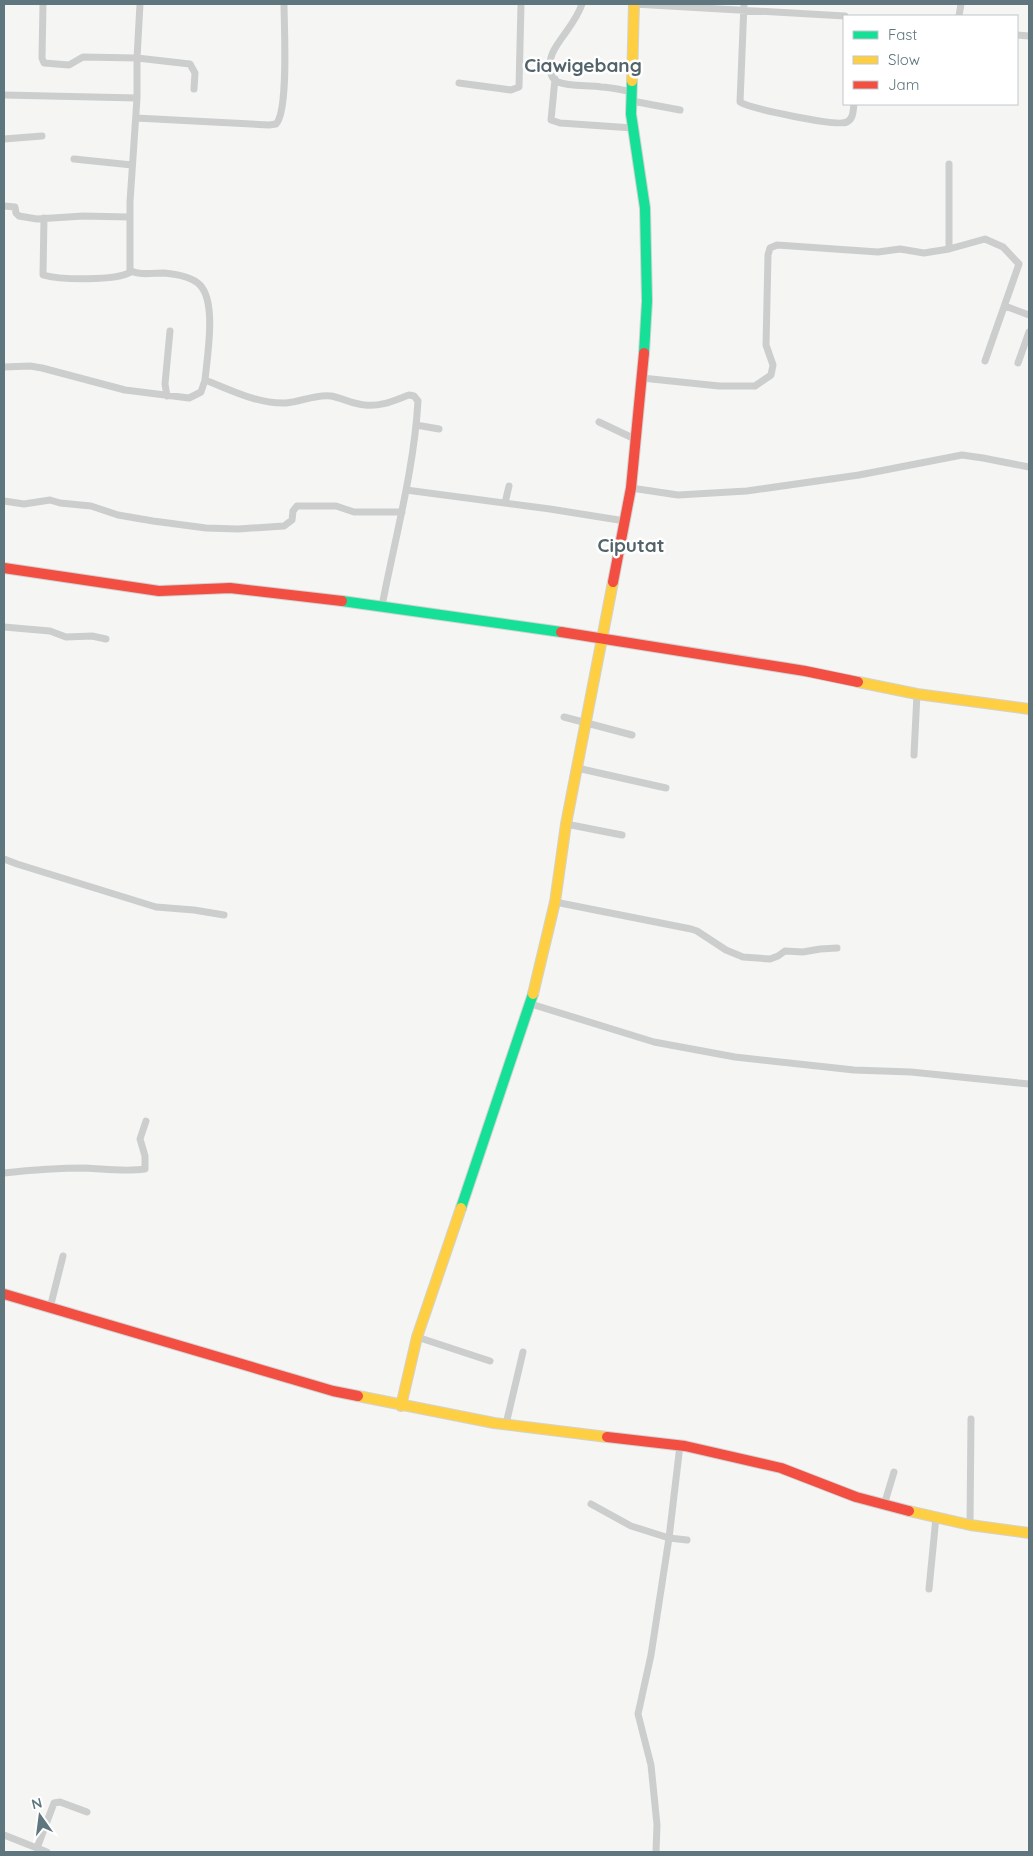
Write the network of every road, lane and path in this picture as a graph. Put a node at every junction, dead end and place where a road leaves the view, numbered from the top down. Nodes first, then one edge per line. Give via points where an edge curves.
1 (43, 4) edge
2 (140, 4) edge
3 (284, 4) edge
4 (521, 4) edge
5 (582, 4) edge
6 (634, 4) edge
7 (744, 7) edge
8 (843, 16) edge
9 (137, 58) junction
10 (554, 79) junction
11 (459, 83) dead end
12 (194, 89) dead end
13 (4, 95) edge
14 (632, 96) junction
15 (137, 98) junction
16 (854, 105) edge
17 (680, 110) dead end
18 (136, 118) junction
19 (633, 128) junction
20 (42, 136) dead end
21 (4, 139) edge
22 (74, 159) dead end
23 (949, 164) dead end
24 (132, 165) junction
25 (4, 206) edge
26 (129, 217) junction
27 (44, 218) junction
28 (949, 249) junction
29 (131, 272) junction
30 (1005, 306) junction
31 (1029, 315) edge
32 (170, 331) dead end
33 (1029, 332) edge
34 (984, 361) dead end
35 (1018, 363) dead end
36 (4, 367) edge
37 (643, 368) junction
38 (205, 380) junction
39 (167, 396) junction
40 (599, 422) dead end
41 (416, 425) junction
42 (439, 429) dead end
43 (637, 440) junction
44 (1029, 467) edge
45 (509, 486) dead end
46 (631, 488) junction
47 (406, 490) junction
48 (4, 501) edge
49 (505, 503) junction
50 (402, 512) junction
51 (625, 521) junction
52 (4, 568) edge
53 (382, 606) junction
54 (4, 627) edge
55 (602, 638) junction
56 (106, 639) dead end
57 (917, 694) junction
58 (1029, 709) edge
59 (564, 717) dead end
60 (586, 723) junction
61 (632, 735) dead end
62 (914, 756) dead end
63 (577, 768) junction
64 (666, 788) dead end
65 (566, 824) junction
66 (622, 835) dead end
67 (4, 859) edge
68 (555, 902) junction
69 (224, 915) dead end
70 (837, 948) dead end
71 (531, 1004) junction
72 (1029, 1084) edge
73 (146, 1121) dead end
74 (4, 1173) edge
75 (63, 1256) dead end
76 (4, 1294) edge
77 (50, 1308) junction
78 (417, 1337) junction
79 (523, 1352) dead end
80 (490, 1361) dead end
81 (401, 1406) junction
82 (972, 1419) dead end
83 (506, 1424) junction
84 (680, 1445) junction
85 (894, 1472) dead end
86 (591, 1504) dead end
87 (884, 1505) junction
88 (936, 1517) junction
89 (970, 1524) junction
90 (1029, 1533) edge
91 (669, 1538) junction
92 (687, 1540) dead end
93 (929, 1589) dead end
94 (88, 1812) dead end
95 (4, 1834) edge
96 (37, 1848) junction
97 (46, 1852) edge
98 (656, 1852) edge

1 - 9 street via 44,63 68,65 83,57
2 - 9 street
3 - 18 street via 285,78 280,118 276,124
4 - 11 street via 519,87 511,90
5 - 10 street via 552,54 550,69
6 - 7 street
6 - 14 street
7 - 8 street
7 - 16 street via 740,102 838,123 851,118
9 - 12 street via 190,64 195,73
9 - 15 street
10 - 14 street via 568,84 604,87
10 - 19 street via 551,120
13 - 15 street
14 - 17 street
14 - 19 street
15 - 18 street
18 - 24 street
19 - 37 street via 645,208 647,301
20 - 21 street
22 - 24 street
23 - 28 street
24 - 26 street
25 - 27 street via 14,207 19,216
26 - 27 street
26 - 29 street
27 - 29 street via 43,275 102,278
28 - 30 street via 984,239 1003,247 1019,264
28 - 37 street via 924,253 878,252 777,245 770,248 768,255 766,345 773,365 771,374 755,386 719,386
29 - 38 street via 177,275 201,286 206,294 209,331
30 - 31 street
30 - 34 street
32 - 39 street via 165,384
33 - 35 street
36 - 39 street via 42,368 125,390
37 - 43 street
38 - 39 street via 203,390 192,397
38 - 41 street via 266,403 331,396 364,405 382,405 414,396 418,401
40 - 43 street
41 - 42 street
41 - 47 street
43 - 46 street
44 - 46 street via 962,456 747,491 678,495
45 - 49 street
46 - 51 street
47 - 49 street
47 - 50 street
48 - 50 street via 24,504 50,500 92,506 118,515 153,521 222,529 284,526 292,520 297,506 336,506 354,512
49 - 51 street
50 - 53 street
51 - 55 street
52 - 53 street via 160,591 230,588
53 - 55 street
54 - 56 street via 50,631 66,637
55 - 57 street via 805,671
55 - 60 street
57 - 58 street
57 - 62 street
59 - 60 street
60 - 61 street
60 - 63 street
63 - 64 street
63 - 65 street
65 - 66 street
65 - 68 street
67 - 69 street via 156,907
68 - 70 street via 691,929 732,953 757,959 775,958 785,951
68 - 71 street
71 - 72 street via 654,1042 736,1057
71 - 78 street
73 - 74 street via 140,1139 145,1170 86,1168
75 - 77 street
76 - 77 street
77 - 81 street via 333,1391
78 - 80 street
78 - 81 street
79 - 83 street
81 - 83 street
82 - 89 street
83 - 84 street
84 - 87 street via 781,1468
84 - 91 street
85 - 87 street
86 - 91 street via 630,1526
87 - 88 street
88 - 89 street
88 - 93 street
89 - 90 street
91 - 92 street
91 - 98 street via 651,1655 638,1714 651,1766 657,1825
94 - 96 street via 60,1802 54,1803
95 - 96 street
96 - 97 street

